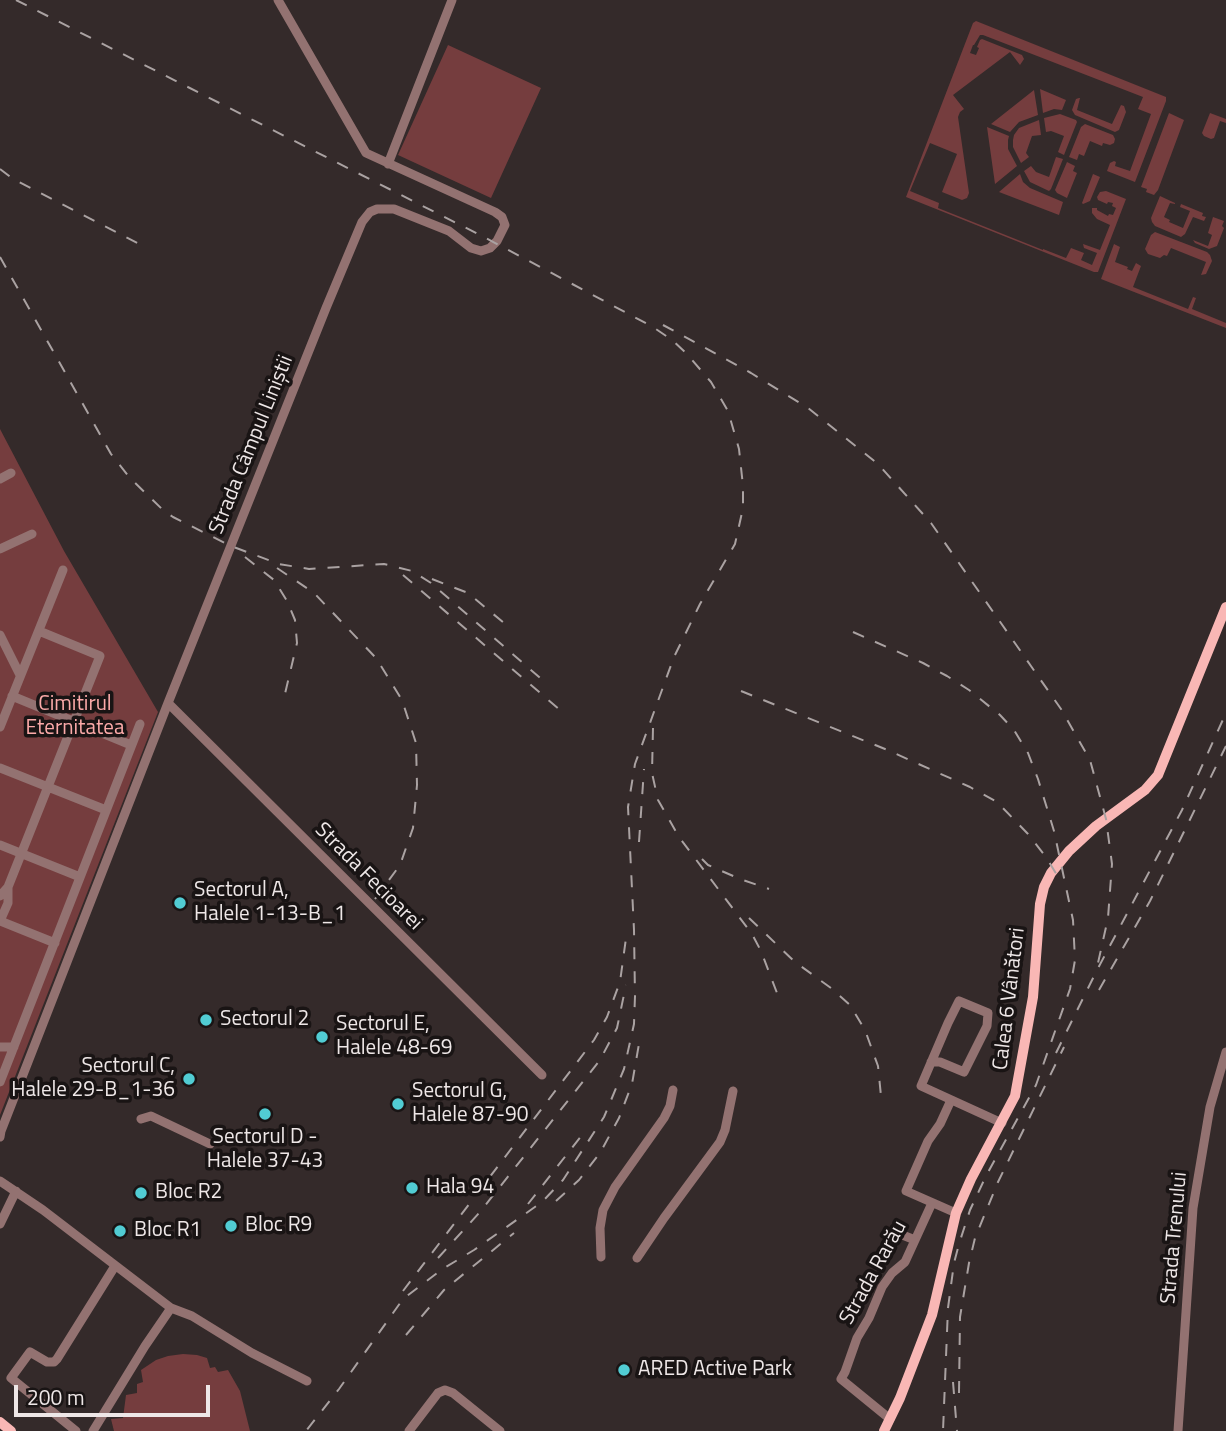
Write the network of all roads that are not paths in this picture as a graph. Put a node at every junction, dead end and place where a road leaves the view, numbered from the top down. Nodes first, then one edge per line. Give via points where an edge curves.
1 (278, 0) edge
2 (452, 0) edge
3 (388, 164) junction
4 (11, 473) dead end
5 (0, 479) edge
6 (32, 534) dead end
7 (0, 550) edge
8 (63, 570) dead end
9 (1226, 607) edge
10 (39, 632) junction
11 (0, 635) edge
12 (20, 675) junction
13 (12, 696) junction
14 (168, 703) junction
15 (73, 722) junction
16 (140, 724) dead end
17 (0, 727) edge
18 (131, 745) junction
19 (0, 768) edge
20 (47, 788) junction
21 (106, 810) junction
22 (0, 845) edge
23 (22, 854) junction
24 (80, 877) junction
25 (8, 887) junction
26 (0, 896) edge
27 (0, 921) edge
28 (55, 943) junction
29 (0, 1047) edge
30 (13, 1048) junction
31 (1226, 1052) edge
32 (931, 1062) junction
33 (1223, 1070) edge
34 (542, 1075) dead end
35 (0, 1082) edge
36 (673, 1090) dead end
37 (733, 1091) dead end
38 (951, 1100) junction
39 (141, 1119) dead end
40 (1002, 1123) junction
41 (0, 1131) edge
42 (0, 1137) edge
43 (210, 1144) dead end
44 (0, 1181) edge
45 (16, 1191) junction
46 (932, 1203) junction
47 (956, 1213) junction
48 (0, 1224) edge
49 (900, 1234) dead end
50 (915, 1240) junction
51 (601, 1257) dead end
52 (637, 1258) dead end
53 (115, 1266) junction
54 (171, 1308) junction
55 (307, 1381) dead end
56 (890, 1419) junction
57 (0, 1422) edge
58 (11, 1431) edge
59 (76, 1431) edge
60 (93, 1431) edge
61 (409, 1431) edge
62 (500, 1431) edge
63 (884, 1431) edge
64 (1178, 1431) edge

1 - 3 street via 366,153
2 - 3 street
3 - 14 street, Strada Câmpul Liniștii via 499,214 503,231 498,241 481,251 449,231 394,209 377,209 366,217
4 - 5 street
6 - 7 street
8 - 10 street
9 - 40 main road, Calea 6 Vânători via 1158,775 1085,836 1046,882 1018,1087
10 - 12 street
10 - 15 street via 100,656
11 - 12 street
12 - 13 street
13 - 15 street
13 - 17 street
14 - 34 street, Strada Fecioarei
14 - 41 street, Strada Câmpul Liniștii
15 - 18 street
15 - 20 street
16 - 18 street
18 - 21 street
19 - 20 street
20 - 21 street
20 - 23 street
21 - 24 street
22 - 23 street
23 - 24 street
23 - 25 street
24 - 28 street
25 - 26 street
25 - 27 street via 8,903
27 - 28 street
28 - 30 street
29 - 30 street
30 - 35 street
31 - 33 street, Strada Trenului
32 - 32 street via 959,1001 988,1013 987,1026 964,1072
32 - 38 street via 921,1086
33 - 64 street, Strada Trenului via 1210,1107 1192,1208
36 - 51 street via 664,1118 603,1210
37 - 52 street via 720,1142
38 - 40 street
38 - 46 street via 906,1191
39 - 43 street via 151,1116
40 - 47 main road, Calea 6 Vânători
41 - 42 street, Strada Câmpul Liniștii
44 - 45 street
45 - 48 street
45 - 53 street
46 - 47 street
46 - 50 street, Strada Rarău
47 - 56 main road, Calea 6 Vânători via 932,1315
49 - 50 street
50 - 56 street, Strada Rarău via 905,1262 882,1287 841,1378
53 - 54 street
53 - 59 street via 57,1359 47,1362 30,1352 10,1377
54 - 55 street
54 - 60 street
56 - 63 main road, Calea 6 Vânători
57 - 58 main road
61 - 62 street via 445,1390

